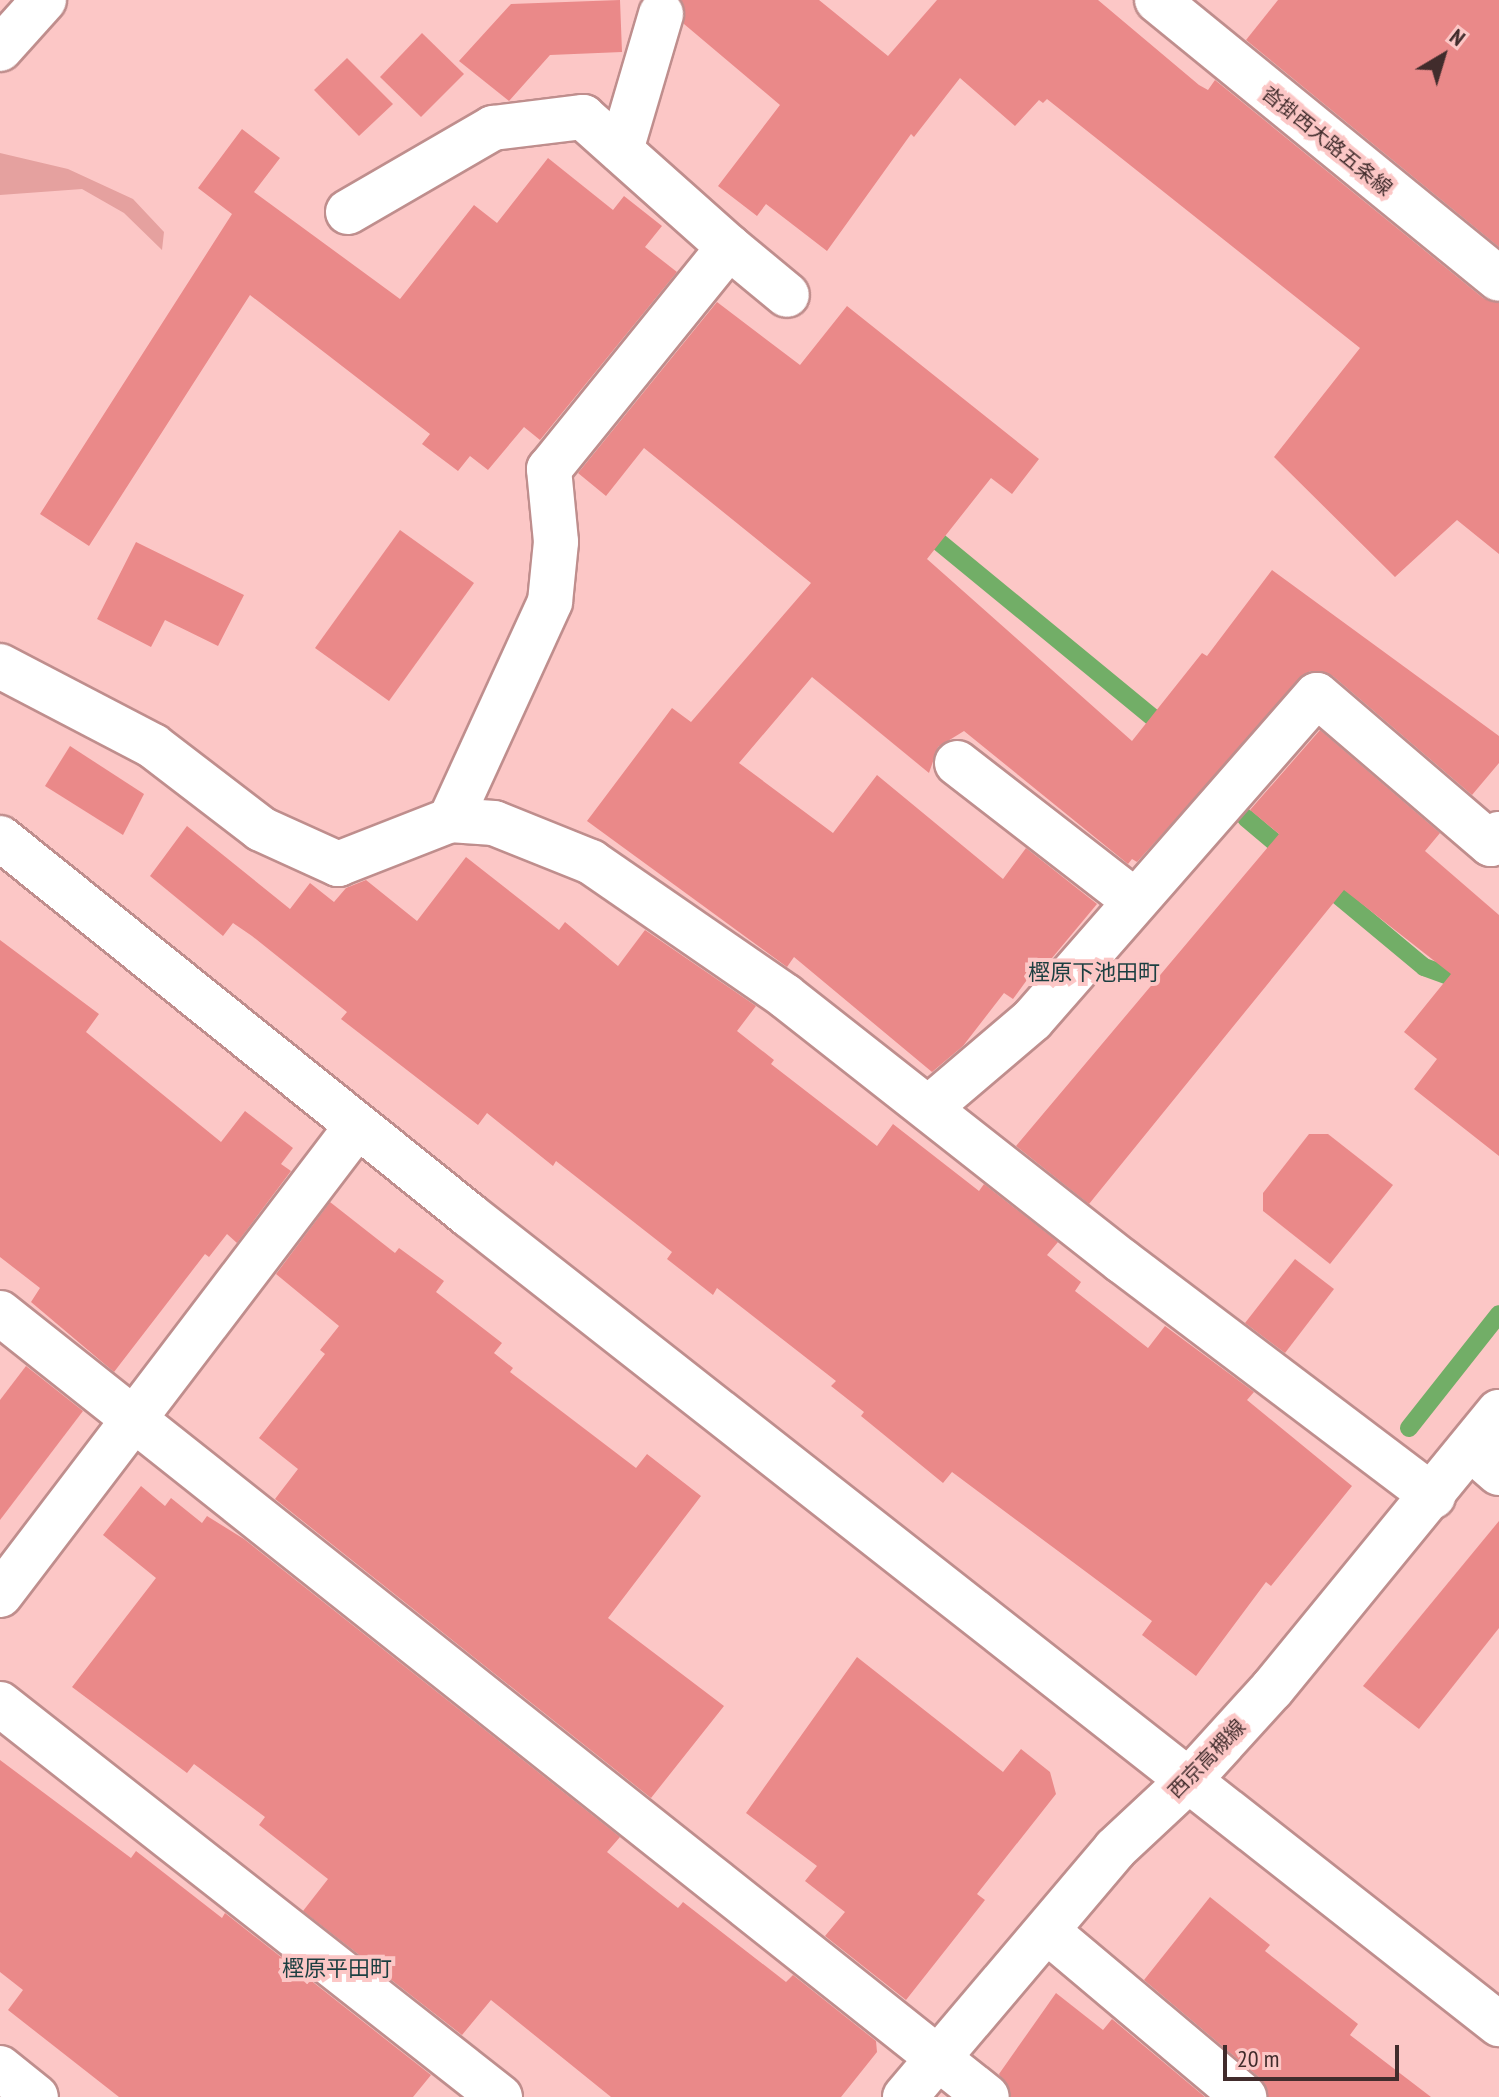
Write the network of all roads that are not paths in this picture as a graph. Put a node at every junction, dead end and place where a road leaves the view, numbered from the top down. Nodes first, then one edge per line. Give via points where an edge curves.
1 (44, 0) edge
2 (1157, 0) edge
3 (661, 14) dead end
4 (0, 49) edge
5 (621, 150) junction
6 (348, 212) dead end
7 (729, 247) junction
8 (1499, 279) edge
9 (787, 295) dead end
10 (0, 666) edge
11 (957, 763) dead end
12 (450, 820) junction
13 (1499, 834) edge
14 (0, 838) edge
15 (1135, 901) junction
16 (931, 1106) junction
17 (357, 1126) junction
18 (0, 1313) edge
19 (1499, 1412) edge
20 (133, 1416) junction
21 (1485, 1460) edge
22 (1433, 1496) junction
23 (0, 1595) edge
24 (0, 1704) edge
25 (1190, 1779) junction
26 (1047, 1931) junction
27 (1499, 2024) edge
28 (939, 2058) junction
29 (0, 2068) edge
30 (36, 2097) edge
31 (500, 2097) edge
32 (905, 2097) edge
33 (987, 2097) edge
34 (1244, 2097) edge

1 - 4 street
2 - 8 street, 沓掛西大路五条線
3 - 5 street
5 - 6 street via 583,117 493,128
5 - 7 street
7 - 9 street
7 - 12 street via 549,469 556,542 550,602
10 - 12 street via 153,746 261,829 338,864
11 - 15 street
12 - 16 street via 494,823 591,862 785,996
13 - 15 street via 1491,844 1317,695
14 - 17 street
15 - 16 street via 1032,1020
16 - 22 street via 1122,1261
17 - 20 street
17 - 25 street
18 - 20 street
19 - 21 street, 西京高槻線
20 - 23 street
20 - 28 street
21 - 22 street, 西京高槻線
22 - 25 street, 西京高槻線
24 - 31 street
25 - 26 street, 西京高槻線 via 1115,1849
25 - 27 street
26 - 28 street, 西京高槻線
26 - 34 street
28 - 32 street, 西京高槻線
28 - 33 street
29 - 30 street

